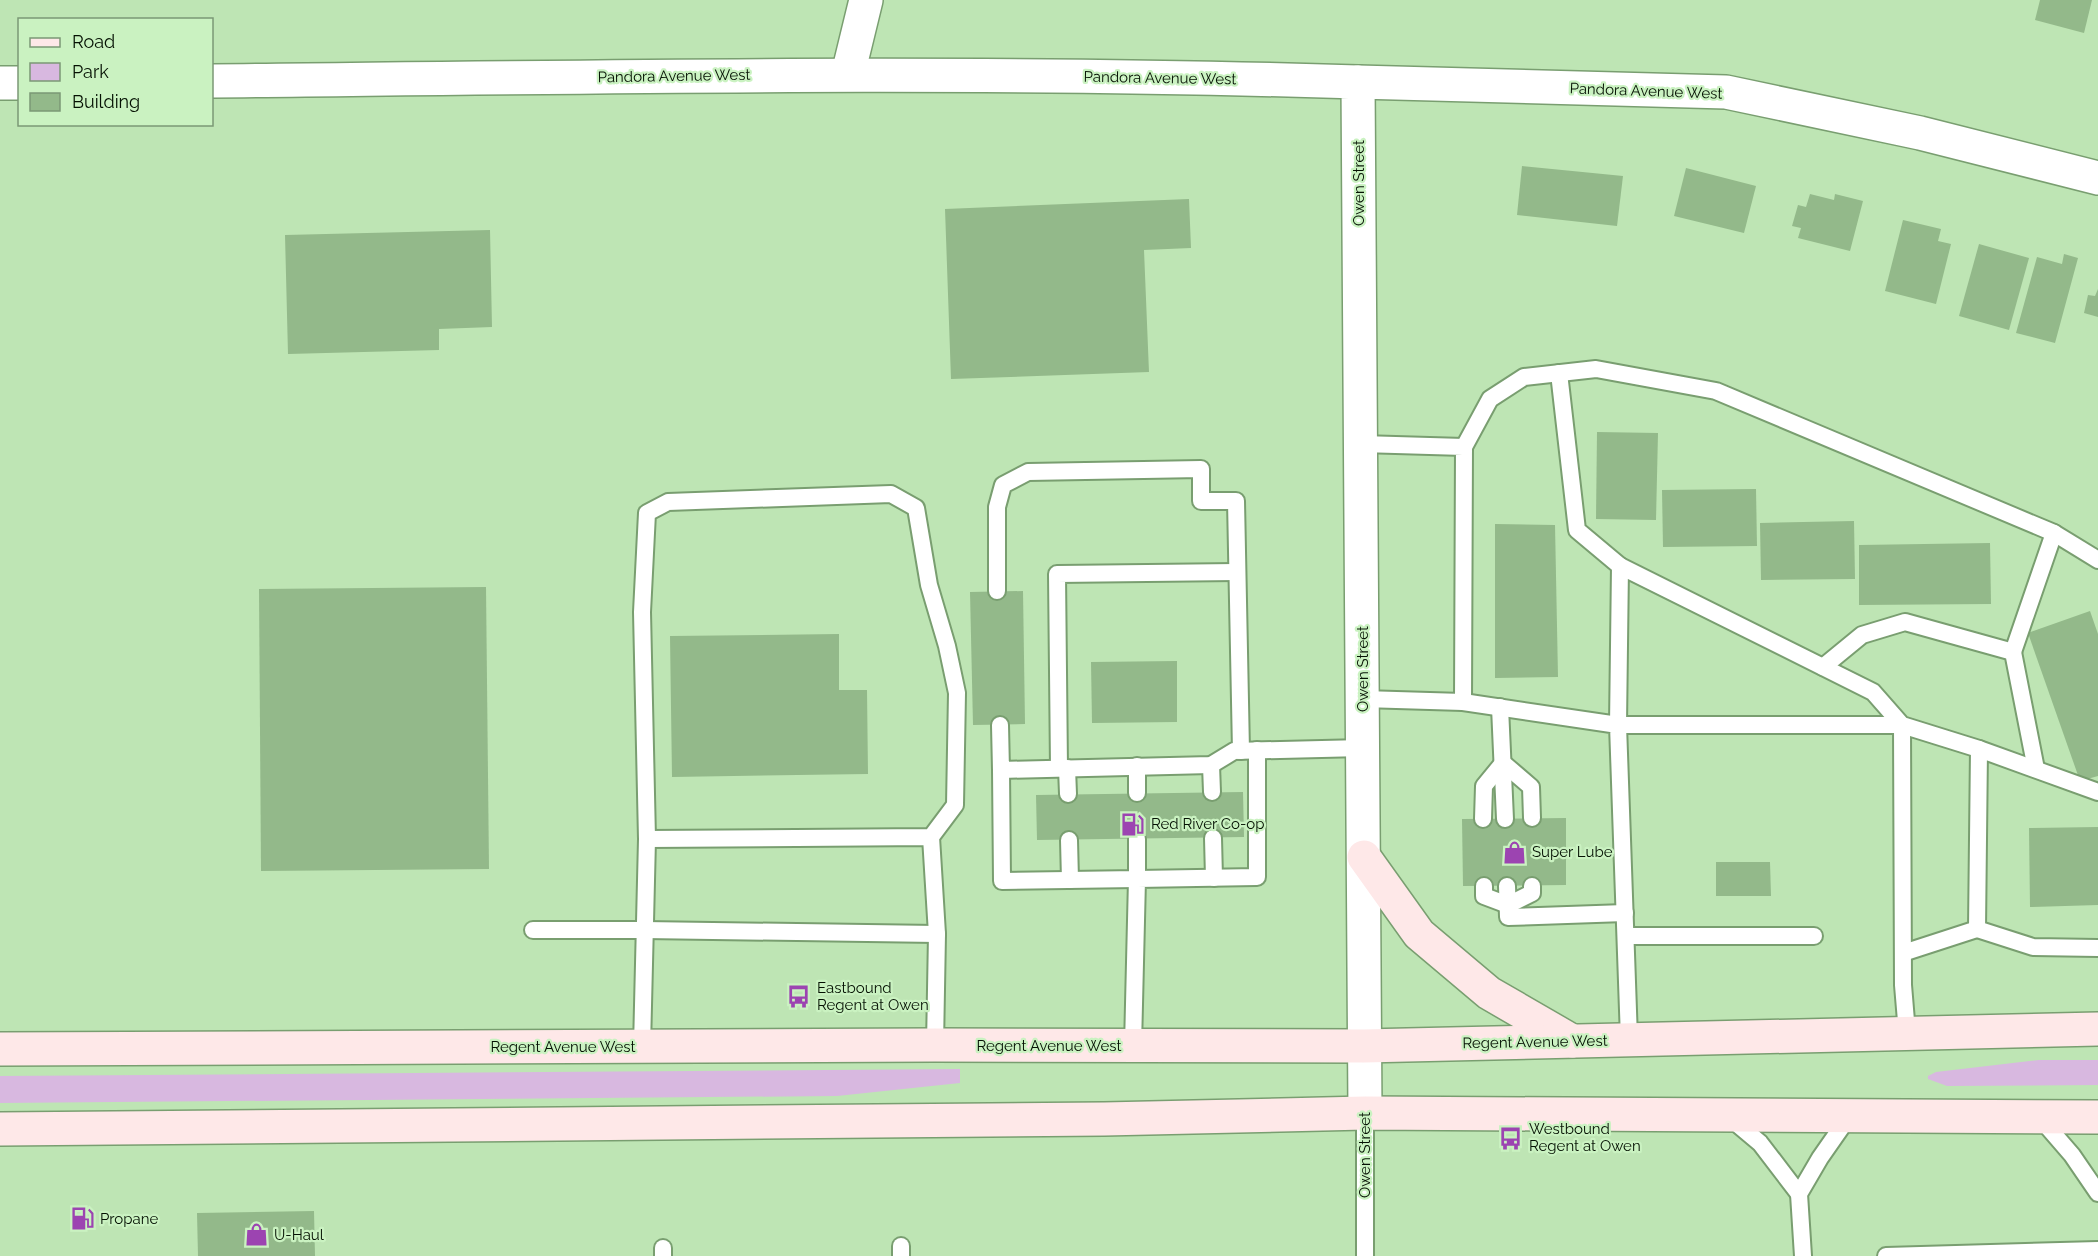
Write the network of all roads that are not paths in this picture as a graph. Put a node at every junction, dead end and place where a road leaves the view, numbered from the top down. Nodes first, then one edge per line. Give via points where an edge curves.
1 (866, 0) edge
2 (848, 74) junction
3 (213, 81) edge
4 (1358, 82) junction
5 (0, 83) edge
6 (18, 83) edge
7 (2098, 178) edge
8 (1559, 373) junction
9 (1361, 444) junction
10 (1464, 447) junction
11 (2054, 533) junction
12 (2098, 560) edge
13 (1620, 566) junction
14 (1238, 572) junction
15 (997, 591) dead end
16 (2013, 652) junction
17 (1823, 667) junction
18 (1363, 699) junction
19 (1464, 702) junction
20 (1500, 707) junction
21 (1000, 725) dead end
22 (1618, 725) junction
23 (1902, 725) junction
24 (1363, 748) junction
25 (1979, 749) junction
26 (1249, 750) junction
27 (1503, 763) junction
28 (1211, 765) junction
29 (1137, 766) junction
30 (1063, 768) junction
31 (2036, 769) junction
32 (1001, 770) junction
33 (1212, 792) dead end
34 (2098, 792) edge
35 (1068, 794) dead end
36 (1137, 794) dead end
37 (1532, 818) dead end
38 (1483, 819) dead end
39 (1505, 819) dead end
40 (931, 837) junction
41 (1213, 838) dead end
42 (647, 839) junction
43 (1137, 839) dead end
44 (1068, 840) dead end
45 (1364, 857) junction
46 (1214, 878) junction
47 (1137, 879) junction
48 (1070, 880) junction
49 (1484, 886) dead end
50 (1508, 886) dead end
51 (1532, 886) dead end
52 (1508, 905) junction
53 (1625, 913) junction
54 (1977, 928) junction
55 (533, 930) dead end
56 (644, 930) junction
57 (937, 934) junction
58 (1626, 936) junction
59 (1814, 936) dead end
60 (2098, 948) edge
61 (1903, 953) junction
62 (2098, 1029) edge
63 (1907, 1033) junction
64 (1629, 1039) junction
65 (1572, 1041) junction
66 (935, 1045) junction
67 (1133, 1046) junction
68 (1364, 1046) junction
69 (642, 1047) junction
70 (0, 1048) edge
71 (1365, 1113) junction
72 (1725, 1114) junction
73 (1850, 1115) junction
74 (2040, 1117) junction
75 (2098, 1117) edge
76 (0, 1129) edge
77 (2098, 1193) edge
78 (1799, 1194) junction
79 (2098, 1250) edge
80 (1365, 1256) edge
81 (1803, 1256) edge
82 (1877, 1256) edge
83 (1886, 1256) edge

1 - 2 street
2 - 3 street, Pandora Avenue West
2 - 4 street, Pandora Avenue West
4 - 7 street, Pandora Avenue West via 1726,92 1920,133
4 - 9 street, Owen Street
5 - 6 street
8 - 10 lane via 1524,377 1490,399
8 - 11 lane via 1596,369 1716,391
8 - 13 lane via 1577,530
9 - 10 lane
9 - 18 street, Owen Street
10 - 19 lane
11 - 12 lane
11 - 16 lane
13 - 17 lane
13 - 22 lane
14 - 15 lane via 1236,501 1201,501 1202,469 1028,472 1003,485 997,507
14 - 26 lane
14 - 30 lane via 1057,574
16 - 17 lane via 1905,622 1862,635
16 - 31 lane
17 - 23 lane via 1873,692
18 - 19 lane
18 - 24 street, Owen Street
19 - 20 lane
20 - 22 lane
20 - 27 lane
21 - 32 lane
22 - 23 lane
22 - 53 lane
23 - 25 lane
23 - 61 lane
24 - 26 lane
24 - 45 street, Owen Street
25 - 31 lane
25 - 54 lane
26 - 28 lane via 1234,751
26 - 46 lane via 1257,877
27 - 37 lane via 1531,787
27 - 38 lane via 1484,786
27 - 39 lane
28 - 29 lane
28 - 33 lane
29 - 30 lane
29 - 36 lane
30 - 32 lane
30 - 35 lane
31 - 34 lane
32 - 48 lane via 1002,881
40 - 42 lane
40 - 42 lane via 955,805 957,693 928,585 916,508 891,494 668,502 647,513 642,612
40 - 57 lane
41 - 46 lane
42 - 56 lane
43 - 47 lane
44 - 48 lane
45 - 65 main road via 1419,934 1489,993
45 - 68 street, Owen Street
46 - 47 lane
47 - 48 lane
47 - 67 lane
49 - 52 lane via 1484,896
50 - 52 lane
51 - 52 lane via 1532,893
52 - 53 lane via 1508,917
53 - 58 lane
54 - 60 lane via 2033,947
54 - 61 lane
55 - 56 lane
56 - 57 lane
56 - 69 lane
57 - 66 lane
58 - 59 lane
58 - 64 lane
61 - 63 lane
62 - 63 main road, Regent Avenue West
63 - 64 main road, Regent Avenue West
64 - 65 main road, Regent Avenue West
65 - 68 main road, Regent Avenue West
66 - 67 main road, Regent Avenue West
66 - 69 main road, Regent Avenue West
67 - 68 main road, Regent Avenue West
68 - 71 street, Owen Street
69 - 70 main road, Regent Avenue West
71 - 72 main road
71 - 76 main road
71 - 80 lane, Owen Street
72 - 73 main road
72 - 78 lane via 1760,1143
73 - 74 main road
73 - 78 lane
74 - 75 main road
74 - 77 lane
78 - 81 lane
79 - 83 lane
82 - 83 lane

